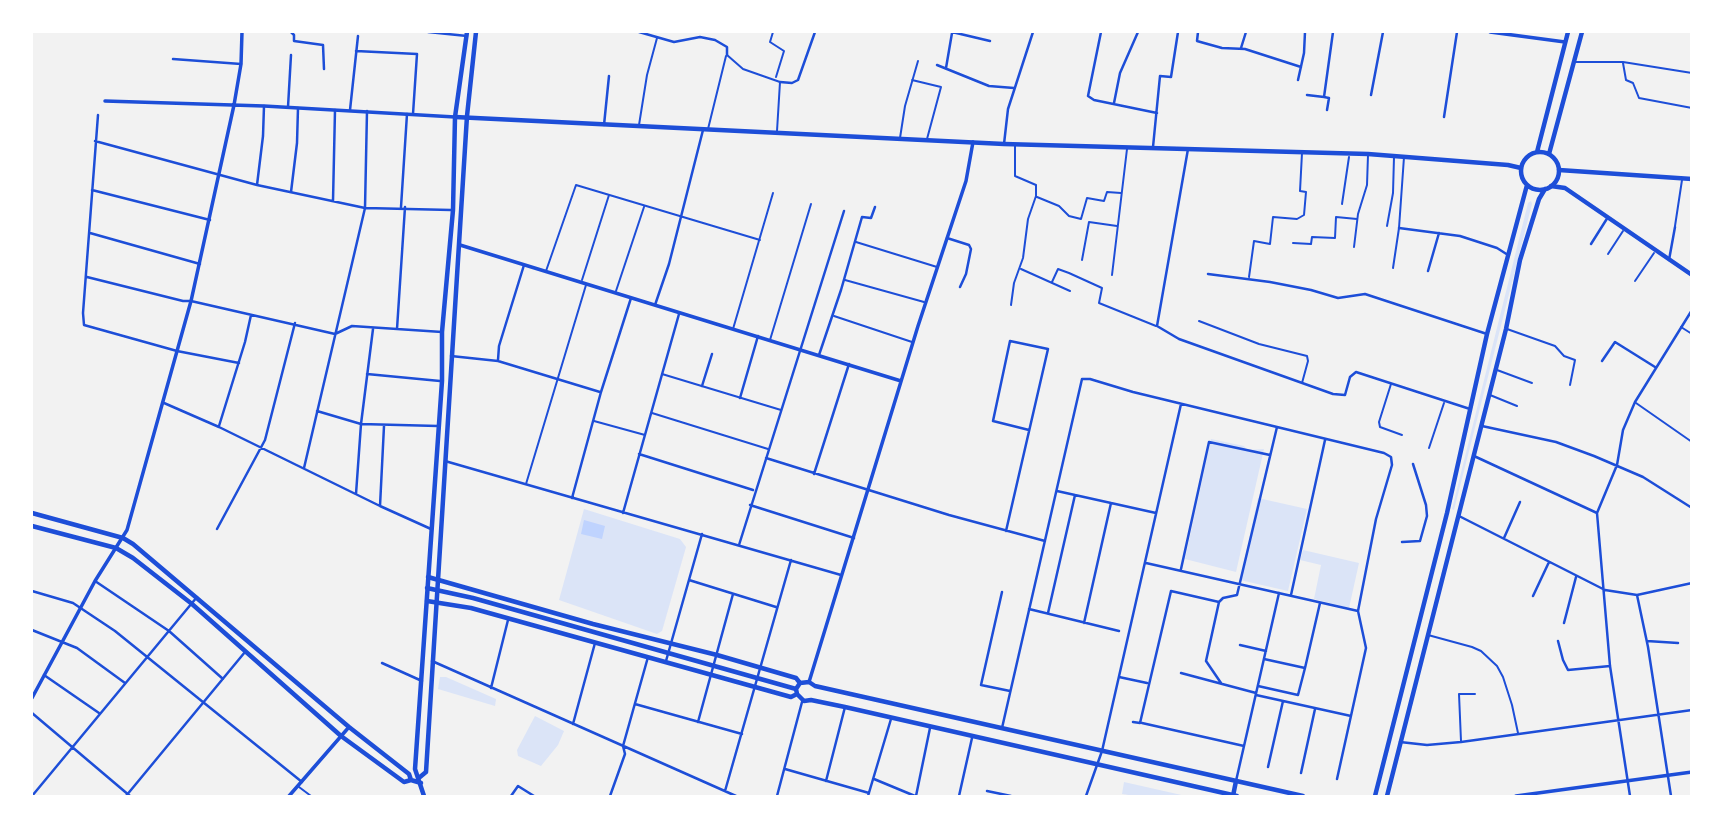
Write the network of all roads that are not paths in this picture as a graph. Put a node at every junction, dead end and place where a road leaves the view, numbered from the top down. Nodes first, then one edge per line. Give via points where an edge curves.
1 (242, 32) edge
2 (291, 32) edge
3 (429, 32) edge
4 (476, 32) edge
5 (639, 32) edge
6 (773, 32) edge
7 (815, 32) edge
8 (952, 32) edge
9 (1033, 32) edge
10 (1101, 32) edge
11 (1138, 32) edge
12 (1178, 32) edge
13 (1198, 32) edge
14 (1246, 32) edge
15 (1305, 32) edge
16 (1333, 32) edge
17 (1383, 32) edge
18 (1457, 32) edge
19 (1490, 32) edge
20 (1568, 32) edge
21 (1581, 32) edge
22 (467, 34) edge
23 (358, 36) dead end
24 (657, 37) junction
25 (990, 41) dead end
26 (1565, 42) junction
27 (1241, 48) junction
28 (356, 51) junction
29 (291, 55) dead end
30 (727, 55) junction
31 (173, 59) dead end
32 (918, 61) dead end
33 (1575, 62) junction
34 (1623, 62) junction
35 (241, 64) junction
36 (937, 65) dead end
37 (1301, 66) junction
38 (946, 68) junction
39 (324, 69) dead end
40 (1692, 73) edge
41 (610, 76) dead end
42 (778, 80) junction
43 (912, 80) junction
44 (1298, 80) dead end
45 (1014, 88) junction
46 (1307, 95) dead end
47 (1371, 95) dead end
48 (1324, 97) junction
49 (106, 101) dead end
50 (1114, 103) junction
51 (234, 105) junction
52 (264, 106) junction
53 (288, 107) junction
54 (298, 108) junction
55 (1692, 108) edge
56 (335, 110) junction
57 (350, 110) junction
58 (1328, 110) dead end
59 (367, 111) junction
60 (1157, 113) junction
61 (407, 114) junction
62 (413, 114) junction
63 (98, 115) dead end
64 (455, 117) junction
65 (467, 117) junction
66 (1444, 117) dead end
67 (604, 125) junction
68 (638, 127) junction
69 (705, 130) junction
70 (777, 133) junction
71 (900, 139) junction
72 (926, 140) junction
73 (95, 141) junction
74 (973, 142) junction
75 (1004, 144) junction
76 (1015, 144) junction
77 (1153, 147) junction
78 (1127, 148) junction
79 (1188, 149) junction
80 (1302, 152) junction
81 (1537, 152) junction
82 (1349, 154) junction
83 (1368, 154) junction
84 (1549, 155) junction
85 (1394, 156) junction
86 (1404, 157) junction
87 (1521, 168) junction
88 (1559, 170) junction
89 (219, 174) junction
90 (1682, 178) junction
91 (1692, 178) edge
92 (257, 185) junction
93 (1527, 185) junction
94 (1548, 188) junction
95 (92, 190) junction
96 (291, 192) junction
97 (773, 193) dead end
98 (1122, 193) junction
99 (609, 194) junction
100 (1036, 196) junction
101 (333, 201) junction
102 (811, 204) dead end
103 (1342, 204) dead end
104 (644, 206) junction
105 (403, 207) junction
106 (874, 207) dead end
107 (365, 208) junction
108 (453, 210) junction
109 (844, 211) dead end
110 (681, 217) junction
111 (1608, 217) junction
112 (1358, 219) junction
113 (210, 220) junction
114 (1118, 226) junction
115 (1387, 226) dead end
116 (1675, 227) joint
117 (1399, 228) junction
118 (1624, 228) junction
119 (90, 233) junction
120 (1439, 233) junction
121 (947, 238) junction
122 (760, 240) junction
123 (855, 242) junction
124 (1293, 243) dead end
125 (1591, 244) dead end
126 (460, 245) junction
127 (1354, 247) dead end
128 (1656, 251) junction
129 (1508, 254) junction
130 (1608, 254) dead end
131 (1082, 260) dead end
132 (1669, 260) junction
133 (200, 264) junction
134 (524, 265) junction
135 (937, 267) junction
136 (1020, 268) junction
137 (1393, 268) dead end
138 (1428, 271) dead end
139 (545, 272) junction
140 (1208, 274) dead end
141 (1112, 275) dead end
142 (1692, 275) edge
143 (86, 277) junction
144 (1249, 279) junction
145 (844, 280) junction
146 (1635, 281) dead end
147 (1052, 282) junction
148 (583, 283) junction
149 (960, 287) dead end
150 (1070, 291) dead end
151 (615, 293) junction
152 (631, 298) junction
153 (191, 301) junction
154 (925, 303) junction
155 (655, 305) junction
156 (1011, 305) dead end
157 (1692, 310) edge
158 (679, 313) junction
159 (251, 315) junction
160 (833, 316) junction
161 (1199, 321) dead end
162 (295, 323) junction
163 (1157, 326) junction
164 (1681, 327) junction
165 (397, 328) junction
166 (733, 328) junction
167 (373, 329) junction
168 (1506, 329) junction
169 (442, 332) junction
170 (335, 334) junction
171 (1487, 334) junction
172 (1692, 334) edge
173 (758, 336) junction
174 (770, 340) junction
175 (913, 342) junction
176 (801, 349) junction
177 (177, 351) junction
178 (712, 354) dead end
179 (818, 355) junction
180 (451, 356) junction
181 (498, 361) junction
182 (1602, 361) dead end
183 (239, 363) junction
184 (849, 364) junction
185 (1655, 367) junction
186 (1496, 370) junction
187 (661, 373) junction
188 (367, 374) junction
189 (557, 379) junction
190 (442, 381) junction
191 (901, 381) junction
192 (1391, 383) junction
193 (1532, 383) dead end
194 (1302, 384) junction
195 (1570, 385) dead end
196 (702, 386) junction
197 (601, 392) junction
198 (1489, 395) junction
199 (740, 398) junction
200 (1445, 401) junction
201 (1635, 402) junction
202 (164, 403) junction
203 (1181, 404) junction
204 (1517, 406) dead end
205 (1470, 409) junction
206 (317, 411) junction
207 (781, 411) junction
208 (651, 413) junction
209 (593, 421) junction
210 (361, 424) junction
211 (384, 425) junction
212 (219, 426) junction
213 (438, 426) junction
214 (1482, 426) junction
215 (1277, 427) junction
216 (1029, 430) junction
217 (645, 435) junction
218 (1402, 435) dead end
219 (1325, 440) junction
220 (1692, 442) edge
221 (261, 448) junction
222 (1429, 448) dead end
223 (768, 449) junction
224 (639, 454) junction
225 (1270, 455) junction
226 (1474, 456) junction
227 (765, 458) junction
228 (445, 461) junction
229 (1413, 464) dead end
230 (1617, 465) junction
231 (304, 468) junction
232 (814, 474) junction
233 (526, 485) junction
234 (754, 490) junction
235 (868, 491) junction
236 (1057, 491) junction
237 (356, 494) junction
238 (1074, 495) junction
239 (572, 498) junction
240 (1520, 502) dead end
241 (1111, 503) junction
242 (750, 505) junction
243 (380, 506) junction
244 (1692, 508) edge
245 (32, 513) edge
246 (622, 513) junction
247 (1156, 513) junction
248 (1447, 513) junction
249 (1597, 513) junction
250 (1459, 516) junction
251 (32, 526) edge
252 (217, 528) dead end
253 (431, 529) junction
254 (1006, 531) junction
255 (702, 534) junction
256 (122, 537) junction
257 (854, 538) junction
258 (1504, 538) junction
259 (1045, 541) junction
260 (1402, 542) dead end
261 (738, 545) junction
262 (116, 548) junction
263 (791, 560) junction
264 (1549, 562) junction
265 (1146, 563) junction
266 (1181, 569) junction
267 (842, 575) junction
268 (428, 577) junction
269 (1576, 577) junction
270 (437, 579) junction
271 (689, 580) junction
272 (95, 581) junction
273 (1692, 583) edge
274 (1241, 584) junction
275 (428, 588) junction
276 (436, 590) junction
277 (475, 590) junction
278 (1605, 590) junction
279 (32, 591) edge
280 (1002, 592) dead end
281 (1279, 593) junction
282 (733, 594) junction
283 (1637, 595) junction
284 (1291, 596) junction
285 (1533, 596) dead end
286 (197, 597) junction
287 (473, 598) junction
288 (427, 601) junction
289 (435, 602) junction
290 (1219, 602) junction
291 (1320, 603) junction
292 (192, 604) junction
293 (777, 607) junction
294 (82, 608) junction
295 (471, 608) junction
296 (1029, 609) junction
297 (1358, 611) junction
298 (1048, 614) junction
299 (508, 619) junction
300 (1084, 623) junction
301 (1564, 623) dead end
302 (32, 630) edge
303 (169, 631) junction
304 (1119, 631) dead end
305 (1427, 635) junction
306 (653, 638) junction
307 (63, 641) junction
308 (1558, 641) dead end
309 (1647, 641) junction
310 (595, 643) junction
311 (671, 643) junction
312 (1678, 643) dead end
313 (1240, 645) dead end
314 (650, 647) junction
315 (1266, 650) junction
316 (246, 652) junction
317 (669, 652) junction
318 (717, 655) junction
319 (149, 656) junction
320 (648, 657) junction
321 (1264, 659) junction
322 (432, 661) junction
323 (666, 662) junction
324 (382, 663) dead end
325 (714, 665) junction
326 (1610, 666) junction
327 (760, 668) junction
328 (1305, 668) junction
329 (1181, 673) dead end
330 (711, 674) junction
331 (44, 675) junction
332 (758, 677) junction
333 (1119, 677) junction
334 (223, 679) junction
335 (422, 681) junction
336 (809, 682) junction
337 (800, 683) junction
338 (1221, 683) junction
339 (125, 684) junction
340 (1148, 684) junction
341 (815, 686) junction
342 (1258, 686) junction
343 (302, 687) junction
344 (755, 687) junction
345 (491, 688) junction
346 (1010, 691) junction
347 (797, 692) junction
348 (1256, 694) junction
349 (1475, 694) dead end
350 (295, 695) junction
351 (32, 698) edge
352 (811, 700) junction
353 (802, 701) junction
354 (1283, 701) junction
355 (203, 703) junction
356 (635, 704) junction
357 (845, 708) junction
358 (1315, 709) junction
359 (1692, 710) edge
360 (32, 713) edge
361 (100, 714) junction
362 (1658, 714) junction
363 (1351, 716) junction
364 (891, 718) junction
365 (1618, 720) junction
366 (698, 722) junction
367 (1133, 722) dead end
368 (1140, 723) junction
369 (573, 725) junction
370 (349, 727) junction
371 (930, 728) junction
372 (1002, 728) junction
373 (741, 734) junction
374 (1519, 735) junction
375 (341, 736) junction
376 (972, 738) junction
377 (1400, 742) junction
378 (1461, 743) junction
379 (623, 746) junction
380 (1244, 746) junction
381 (73, 747) junction
382 (1102, 751) junction
383 (1097, 765) junction
384 (1268, 767) dead end
385 (785, 769) junction
386 (1692, 772) edge
387 (1301, 773) dead end
388 (1668, 775) junction
389 (874, 779) junction
390 (1337, 779) dead end
391 (411, 780) junction
392 (420, 780) junction
393 (1237, 780) junction
394 (1627, 780) junction
395 (826, 781) junction
396 (300, 784) junction
397 (725, 791) junction
398 (987, 791) dead end
399 (868, 795) edge
400 (32, 796) edge
401 (127, 796) edge
402 (289, 796) edge
403 (311, 796) edge
404 (424, 796) edge
405 (511, 796) edge
406 (534, 796) edge
407 (610, 796) edge
408 (736, 796) edge
409 (777, 796) edge
410 (916, 796) edge
411 (959, 796) edge
412 (1011, 796) edge
413 (1086, 796) edge
414 (1235, 796) edge
415 (1303, 796) edge
416 (1375, 796) edge
417 (1387, 796) edge
418 (1516, 796) edge
419 (1630, 796) edge
420 (1671, 796) edge

1 - 35 street
2 - 39 street via 294,41 323,46
3 - 22 street
4 - 65 main road
5 - 24 street
6 - 42 lane via 770,43 784,51
7 - 42 street via 798,80
8 - 25 street
8 - 38 street
9 - 45 street
10 - 50 street via 1088,96
11 - 50 street via 1120,73
12 - 60 street via 1171,77 1160,76
13 - 27 street via 1197,41
14 - 27 street
15 - 37 street
16 - 48 street
17 - 47 street
18 - 66 street
19 - 26 street
20 - 26 main road
21 - 33 main road
22 - 64 main road
23 - 28 street
24 - 30 street via 674,42 700,37 715,40 727,47
24 - 68 lane
26 - 81 main road
27 - 37 street
28 - 57 street
28 - 62 street via 415,53
29 - 53 street
30 - 42 lane via 743,69
30 - 69 lane
31 - 35 street
32 - 43 lane
33 - 34 lane
33 - 84 main road
34 - 40 lane
34 - 55 lane via 1626,80 1633,83 1639,98
35 - 51 street
36 - 38 street
37 - 44 street
38 - 45 street via 989,86
41 - 67 street
42 - 70 lane
43 - 71 lane
43 - 72 lane via 941,87
45 - 75 street
46 - 48 street
48 - 58 street via 1329,98
49 - 51 street
50 - 60 street
51 - 52 street
51 - 89 street
52 - 53 street
52 - 92 street
53 - 54 street
54 - 56 street
54 - 96 street
56 - 57 street
56 - 101 street
57 - 59 street
59 - 61 street
59 - 107 street
60 - 77 street
61 - 62 street
61 - 105 street
62 - 64 street
63 - 73 street
64 - 65 main road
64 - 108 main road
65 - 67 main road
65 - 126 main road
67 - 68 main road
68 - 69 main road
69 - 70 main road
69 - 110 street
70 - 71 main road
71 - 72 main road
72 - 74 main road
73 - 89 street
73 - 95 street
74 - 75 main road
74 - 121 street
75 - 76 main road
76 - 78 main road
76 - 100 lane via 1015,176 1036,185
77 - 78 main road
77 - 79 main road
78 - 98 lane
79 - 80 main road
79 - 163 street
80 - 82 main road
80 - 144 lane via 1304,215 1297,219 1273,217 1270,244 1254,241
81 - 84 main road
81 - 87 main road
82 - 83 main road
82 - 103 lane
83 - 85 main road
83 - 112 lane via 1367,185
84 - 88 main road
85 - 86 main road
85 - 115 lane
86 - 87 main road
86 - 117 lane
87 - 93 main road
88 - 90 main road
88 - 94 main road
89 - 92 street
89 - 113 street
90 - 91 main road
90 - 116 lane
92 - 96 street
93 - 94 main road
93 - 129 main road
94 - 111 main road via 1565,188
94 - 168 main road via 1539,199 1520,260
95 - 113 street
95 - 119 street
96 - 101 street
97 - 122 lane
98 - 100 lane via 1107,192 1104,201 1087,198 1081,219
98 - 114 lane
99 - 104 lane
99 - 139 lane via 574,187
99 - 148 lane
100 - 136 lane
101 - 107 street
102 - 174 lane
104 - 110 lane
104 - 151 lane
105 - 107 street
105 - 108 street
105 - 165 street
106 - 123 street via 871,218 862,217
107 - 170 street
108 - 169 main road
109 - 176 street
110 - 122 lane
110 - 155 street
111 - 118 main road
111 - 125 street
112 - 124 lane via 1336,217 1335,238 1312,237 1311,244
112 - 127 lane
113 - 133 street
114 - 131 lane via 1090,222
114 - 141 lane
116 - 132 street
117 - 120 street
117 - 137 lane
118 - 128 main road
118 - 130 lane
119 - 133 street
119 - 143 street
120 - 129 street
120 - 138 street
121 - 135 street
121 - 149 street via 971,249
122 - 166 lane
123 - 135 lane
123 - 145 street
126 - 134 street
126 - 180 main road
128 - 132 main road
128 - 146 lane
129 - 171 main road
132 - 142 main road
133 - 153 street
134 - 139 street
134 - 181 street
135 - 154 street
136 - 147 lane
136 - 156 lane
139 - 148 street
140 - 144 street
143 - 153 street
143 - 177 street via 84,325
144 - 171 street via 1338,298 1365,294
145 - 154 lane
145 - 160 street
147 - 150 lane
147 - 163 lane via 1058,269 1069,273 1102,288 1099,303
148 - 151 street
148 - 189 lane
151 - 152 street
152 - 155 street
152 - 197 street
153 - 159 street
153 - 177 street
154 - 175 street
155 - 158 street
157 - 164 street
158 - 166 street
158 - 187 street
159 - 162 street
159 - 183 street
160 - 175 lane
160 - 179 street
161 - 194 lane via 1307,356
162 - 170 street
162 - 221 street
163 - 194 street via 1179,339
164 - 172 lane
164 - 185 street
165 - 167 street
165 - 169 street
166 - 173 street
167 - 170 street via 352,326
167 - 188 street
168 - 186 main road
168 - 195 lane via 1555,346 1576,360
169 - 190 main road
170 - 206 street
171 - 205 main road
173 - 174 street
173 - 199 street
174 - 176 street
175 - 191 street
176 - 179 street
176 - 207 street
177 - 183 street
177 - 202 street
178 - 196 street
179 - 184 street
180 - 181 street
180 - 228 main road
181 - 189 street
182 - 185 street via 1615,342
183 - 212 street
184 - 191 street
184 - 232 street
185 - 201 street
186 - 193 lane
186 - 198 main road
187 - 196 lane
187 - 208 street
188 - 190 street
188 - 210 street
189 - 197 street
189 - 233 lane
190 - 213 main road
191 - 235 street
192 - 194 street via 1355,372 1345,395
192 - 200 street
192 - 218 lane via 1380,427
196 - 199 lane
197 - 209 street
198 - 204 lane
198 - 214 main road
199 - 207 lane
200 - 205 street
200 - 222 lane
201 - 220 lane
201 - 230 street via 1623,430
202 - 212 street
202 - 256 street
203 - 215 street
203 - 236 street via 1082,379
203 - 247 street
205 - 248 main road
206 - 210 street
206 - 231 street
207 - 223 street
208 - 217 street
208 - 223 lane
209 - 217 lane
209 - 239 street
210 - 211 street
210 - 237 street
211 - 213 street
211 - 243 street
212 - 221 street
213 - 253 main road
214 - 226 main road
214 - 230 street via 1556,442
215 - 219 street
215 - 225 street
216 - 216 street via 1048,349 1010,341 993,421
216 - 254 street
217 - 224 street
219 - 284 street
219 - 297 street via 1388,454 1392,460
221 - 231 street
221 - 252 street
223 - 227 street
224 - 234 street
224 - 246 street
225 - 266 street via 1209,442
225 - 274 street
226 - 249 street
226 - 250 main road
227 - 232 street
227 - 234 street
228 - 233 street
228 - 270 main road
229 - 260 street via 1427,516 1420,541
230 - 244 street
230 - 249 street
231 - 237 street
232 - 235 street
233 - 239 street
234 - 242 street
235 - 254 street
235 - 257 street
236 - 238 street
236 - 259 street
237 - 243 street
238 - 241 street
238 - 298 street
239 - 246 street
240 - 258 street
241 - 247 street
241 - 300 street
242 - 257 street
242 - 261 street
243 - 253 street
245 - 256 main road
246 - 255 street
247 - 265 street
248 - 250 main road
248 - 416 main road
249 - 278 street
250 - 258 street
250 - 305 main road
251 - 262 main road
253 - 268 main road
254 - 259 street
255 - 261 street
255 - 271 street
256 - 262 street
256 - 286 main road
257 - 267 street
258 - 264 street
259 - 296 street
261 - 263 street
262 - 272 street
262 - 292 main road
263 - 267 street
263 - 293 street
264 - 269 street
264 - 285 street
265 - 266 street
265 - 333 street
266 - 274 street
267 - 336 street
268 - 270 main road
268 - 275 main road
269 - 278 street
269 - 301 street
270 - 276 main road
270 - 277 main road
271 - 282 street
271 - 311 street
272 - 294 street
272 - 303 street
273 - 283 street
274 - 281 street
274 - 290 street via 1237,595
275 - 276 main road
275 - 288 main road
276 - 287 main road
276 - 289 main road
277 - 287 main road
277 - 306 main road
278 - 283 street
278 - 326 street
279 - 294 street
280 - 346 street via 981,685
281 - 284 street
281 - 315 street
282 - 293 street
282 - 318 street
283 - 309 street
284 - 291 street
286 - 292 street
286 - 343 main road
287 - 295 main road
287 - 314 main road
288 - 289 main road
288 - 335 main road
289 - 295 main road
289 - 322 main road
290 - 338 street via 1206,662
290 - 340 street via 1171,591
291 - 297 street
291 - 328 street
292 - 303 street
292 - 316 main road
293 - 327 street
294 - 307 street
294 - 319 street
295 - 299 main road
296 - 298 street
296 - 346 street
297 - 363 street via 1366,648
298 - 300 street
299 - 310 main road
299 - 345 street
300 - 304 street
302 - 307 street
303 - 319 street
303 - 334 street
305 - 374 lane via 1472,647 1497,666
305 - 377 main road
306 - 311 main road
306 - 314 main road
307 - 331 street
307 - 339 street
308 - 326 street via 1568,670
309 - 312 street
309 - 362 street
310 - 320 main road
310 - 369 street
311 - 317 street
311 - 318 main road
313 - 315 street
314 - 317 main road
314 - 320 main road
315 - 321 street
316 - 334 street
316 - 350 main road
317 - 323 street
317 - 325 main road
318 - 325 street
318 - 327 main road
319 - 339 street
319 - 355 street
320 - 323 main road
320 - 356 street
321 - 328 street
321 - 342 street
322 - 345 street
322 - 392 main road via 426,772
323 - 330 main road
324 - 335 street
325 - 330 street
325 - 332 main road
326 - 365 street
327 - 332 street
327 - 337 main road
328 - 342 street via 1298,695
329 - 338 street
330 - 344 main road
330 - 366 street
331 - 351 street
331 - 361 street
332 - 344 street
332 - 347 main road
333 - 340 street
333 - 382 street
334 - 355 street
335 - 392 main road via 415,769
336 - 337 main road
336 - 341 main road
337 - 347 main road
338 - 348 street
339 - 361 street
340 - 368 street
341 - 352 main road
341 - 372 main road
342 - 348 street
343 - 350 main road
343 - 370 main road
344 - 347 main road via 791,697
344 - 373 street
345 - 369 street
346 - 372 street
347 - 353 main road
348 - 354 street
348 - 380 street
349 - 378 lane via 1459,694
350 - 375 main road
352 - 353 main road
352 - 357 main road
353 - 385 street
354 - 358 street
354 - 384 street
355 - 396 street
355 - 401 street
356 - 366 street
356 - 379 street
357 - 364 main road
357 - 395 street
358 - 363 street
358 - 387 street
359 - 362 street
360 - 381 street
361 - 381 street
362 - 365 street
362 - 388 street
363 - 390 street
364 - 371 main road
364 - 389 street
365 - 374 street
365 - 394 street
366 - 373 street
367 - 368 street
368 - 380 street
369 - 379 street
370 - 375 street
370 - 391 main road
371 - 376 main road
371 - 410 street
372 - 382 main road
373 - 397 street
374 - 378 street
375 - 391 main road via 404,782
375 - 396 street
376 - 383 main road
376 - 411 street
377 - 378 street
377 - 417 main road
379 - 397 street
379 - 407 street via 625,754
380 - 393 street
381 - 400 street
381 - 401 street
382 - 383 street
382 - 393 main road
383 - 413 street
383 - 414 main road
385 - 395 street
385 - 409 street
386 - 388 street
388 - 394 street
388 - 420 street
389 - 399 street
389 - 410 street
391 - 392 main road
392 - 404 main road
393 - 414 main road
393 - 415 main road
394 - 418 street
394 - 419 street
395 - 399 street
396 - 402 street
396 - 403 lane
397 - 408 street
398 - 412 street
405 - 406 street via 518,786

